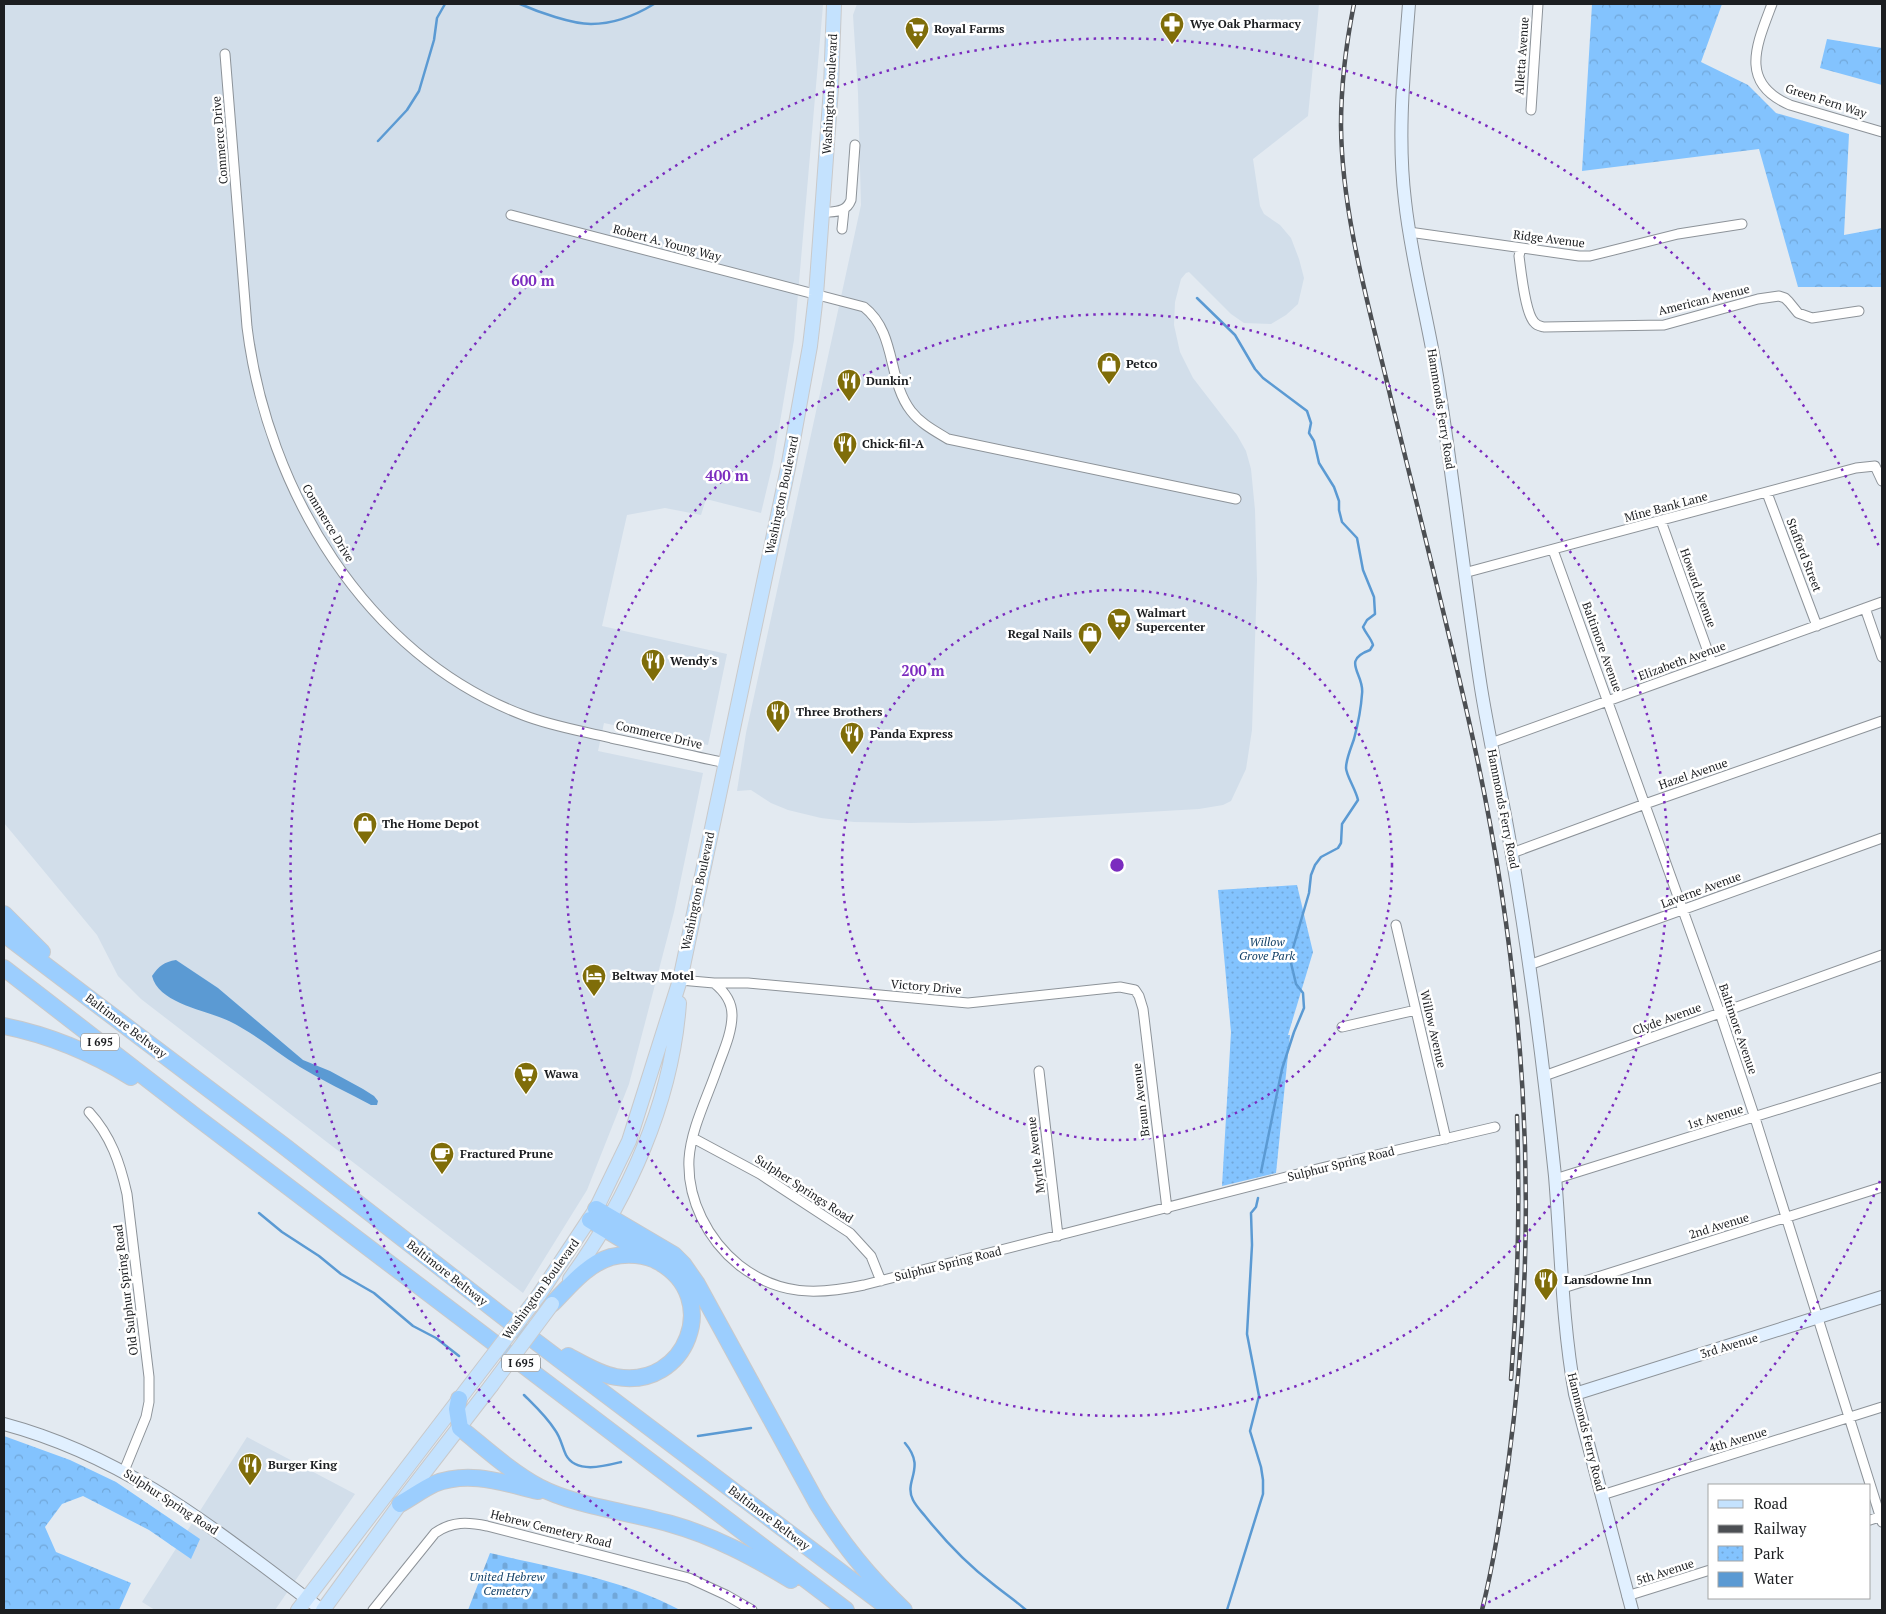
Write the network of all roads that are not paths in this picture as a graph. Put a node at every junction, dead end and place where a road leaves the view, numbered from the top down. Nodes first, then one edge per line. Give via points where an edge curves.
1 (834, 4) edge
2 (1409, 4) edge
3 (1538, 4) edge
4 (1772, 4) edge
5 (225, 54) dead end
6 (1531, 110) dead end
7 (1882, 132) edge
8 (855, 145) dead end
9 (844, 210) junction
10 (822, 213) junction
11 (511, 214) dead end
12 (1742, 224) dead end
13 (842, 229) dead end
14 (1409, 232) junction
15 (1521, 248) junction
16 (816, 295) junction
17 (1859, 310) dead end
18 (1882, 481) edge
19 (1767, 493) junction
20 (1236, 498) dead end
21 (1661, 521) junction
22 (1553, 550) junction
23 (1464, 573) junction
24 (1882, 602) edge
25 (1865, 608) junction
26 (1817, 626) junction
27 (1882, 657) edge
28 (1712, 663) junction
29 (1608, 700) junction
30 (1882, 721) edge
31 (1490, 742) junction
32 (726, 763) junction
33 (1645, 804) junction
34 (1882, 838) edge
35 (1512, 853) junction
36 (1683, 910) junction
37 (4, 914) edge
38 (1396, 925) dead end
39 (4, 934) edge
40 (1882, 955) edge
41 (1529, 964) junction
42 (4, 968) edge
43 (680, 980) junction
44 (714, 983) junction
45 (1135, 990) joint
46 (90, 999) junction
47 (1416, 1010) junction
48 (1720, 1013) junction
49 (4, 1026) edge
50 (1342, 1027) dead end
51 (1039, 1071) dead end
52 (1544, 1076) junction
53 (1882, 1077) edge
54 (88, 1112) dead end
55 (195, 1116) junction
56 (1756, 1118) junction
57 (1495, 1127) dead end
58 (693, 1138) junction
59 (1446, 1139) junction
60 (1555, 1179) junction
61 (1882, 1187) edge
62 (1167, 1209) junction
63 (1786, 1218) junction
64 (600, 1219) junction
65 (1058, 1236) junction
66 (652, 1258) junction
67 (881, 1281) junction
68 (1562, 1288) junction
69 (1882, 1297) edge
70 (546, 1300) junction
71 (1818, 1318) junction
72 (527, 1335) junction
73 (1575, 1394) junction
74 (459, 1399) junction
75 (1882, 1408) edge
76 (1850, 1418) junction
77 (4, 1424) edge
78 (460, 1428) junction
79 (124, 1471) junction
80 (1602, 1495) junction
81 (567, 1498) junction
82 (400, 1504) junction
83 (1882, 1518) edge
84 (1708, 1571) edge
85 (1628, 1596) junction
86 (307, 1599) junction
87 (298, 1610) edge
88 (323, 1610) edge
89 (373, 1610) edge
90 (752, 1610) edge
91 (840, 1610) edge
92 (846, 1610) edge
93 (891, 1610) edge
94 (904, 1610) edge
95 (1632, 1610) edge

1 - 10 main road, Washington Boulevard
2 - 14 street, Hammonds Ferry Road via 1402,150
3 - 6 street, Alletta Avenue
4 - 7 street, Green Fern Way via 1755,54 1757,74 1769,93 1790,105
5 - 32 street, Commerce Drive via 247,327 258,389 288,479 345,575 384,621 423,658 498,704 561,726
8 - 9 street via 851,200
9 - 10 street
9 - 13 street
10 - 16 main road, Washington Boulevard
11 - 16 street, Robert A. Young Way
12 - 15 street, Ridge Avenue via 1678,234 1590,256
14 - 15 street, Ridge Avenue
14 - 23 street, Hammonds Ferry Road via 1440,392
15 - 17 street, American Avenue via 1519,256 1528,310 1537,326 1664,325 1773,296 1785,298 1798,313 1812,318
16 - 20 street, Robert A. Young Way via 864,307 873,314 881,326 903,398 910,410 948,439
16 - 32 main road, Washington Boulevard via 798,416
18 - 19 street, Mine Bank Lane via 1875,466 1856,468
19 - 21 street, Mine Bank Lane
19 - 26 street, Stafford Street
21 - 22 street, Mine Bank Lane
21 - 28 street, Howard Avenue
22 - 23 street, Mine Bank Lane
22 - 29 street, Baltimore Avenue
23 - 31 street, Hammonds Ferry Road
24 - 25 street, Elizabeth Avenue
25 - 26 street, Elizabeth Avenue
25 - 27 street
26 - 28 street, Elizabeth Avenue
28 - 29 street, Elizabeth Avenue
29 - 31 street, Elizabeth Avenue
29 - 33 street, Baltimore Avenue
30 - 33 street, Hazel Avenue
31 - 35 street, Hammonds Ferry Road
32 - 43 main road, Washington Boulevard
33 - 35 street, Hazel Avenue
33 - 36 street, Baltimore Avenue
34 - 36 street, Laverne Avenue
35 - 41 street, Hammonds Ferry Road
36 - 41 street, Laverne Avenue
36 - 48 street, Baltimore Avenue
37 - 46 highway
38 - 47 street, Willow Avenue
39 - 46 highway, Baltimore Beltway / I 695
40 - 48 street, Clyde Avenue
41 - 52 street, Hammonds Ferry Road
42 - 55 highway, I 695
43 - 44 street
43 - 64 main road, Washington Boulevard via 673,1054 660,1103 644,1146
44 - 45 street, Victory Drive via 748,983 968,1003 1120,987
44 - 58 street, Sulphur Spring Road via 725,992 730,1005 730,1029
45 - 62 street, Braun Avenue via 1143,1009
46 - 72 highway, Baltimore Beltway / I 695
47 - 50 street
47 - 59 street, Willow Avenue
48 - 52 street, Clyde Avenue
48 - 56 street, Baltimore Avenue
49 - 55 highway via 96,1057
51 - 65 street, Myrtle Avenue
52 - 60 street, Hammonds Ferry Road
53 - 56 street, 1st Avenue
54 - 79 street, Old Sulphur Spring Road via 108,1136 123,1175 149,1377 146,1417
55 - 92 highway, I 695
56 - 60 street, 1st Avenue
56 - 63 street, Baltimore Avenue
57 - 59 street, Sulphur Spring Road
58 - 67 street, Sulpher Springs Road via 760,1174 850,1233 871,1256
58 - 67 street, Sulphur Spring Road via 690,1177 698,1210 716,1242 748,1272 779,1287 797,1291 835,1291
59 - 62 street, Sulphur Spring Road
60 - 68 street, Hammonds Ferry Road
61 - 63 street, 2nd Avenue
62 - 65 street, Sulphur Spring Road
63 - 68 street, 2nd Avenue
63 - 71 street, Baltimore Avenue
64 - 66 highway
64 - 70 main road, Washington Boulevard via 587,1256
64 - 94 highway via 659,1245 683,1264 835,1532 870,1578
65 - 67 street, Sulphur Spring Road
66 - 70 highway via 637,1255 612,1257 584,1272
66 - 72 highway via 673,1271 683,1282 692,1307 685,1346 671,1364 660,1371 647,1377 631,1378 601,1373
68 - 73 street, Hammonds Ferry Road
69 - 71 street, 3rd Avenue
70 - 74 main road, Washington Boulevard, bridge
70 - 78 main road, Washington Boulevard, bridge
71 - 73 street, 3rd Avenue
71 - 76 street, Baltimore Avenue
72 - 93 highway, Baltimore Beltway / I 695
73 - 80 street, Hammonds Ferry Road
74 - 78 highway
74 - 86 main road, Washington Boulevard
75 - 76 street, 4th Avenue
76 - 80 street, 4th Avenue
76 - 83 street, Baltimore Avenue
77 - 79 street, Sulphur Spring Road via 60,1443
78 - 81 highway via 518,1474
78 - 82 main road, Washington Boulevard
79 - 86 street, Sulphur Spring Road via 208,1524
80 - 85 street, Hammonds Ferry Road
81 - 82 highway via 483,1478 464,1477 433,1485
81 - 91 highway via 672,1524 705,1536 740,1551
82 - 88 main road, Washington Boulevard
84 - 85 street, 5th Avenue
85 - 95 street, Hammonds Ferry Road
86 - 87 main road, Washington Boulevard
86 - 88 street, Sulphur Spring Road
89 - 90 street, Hebrew Cemetery Road via 436,1533 461,1522 680,1575

